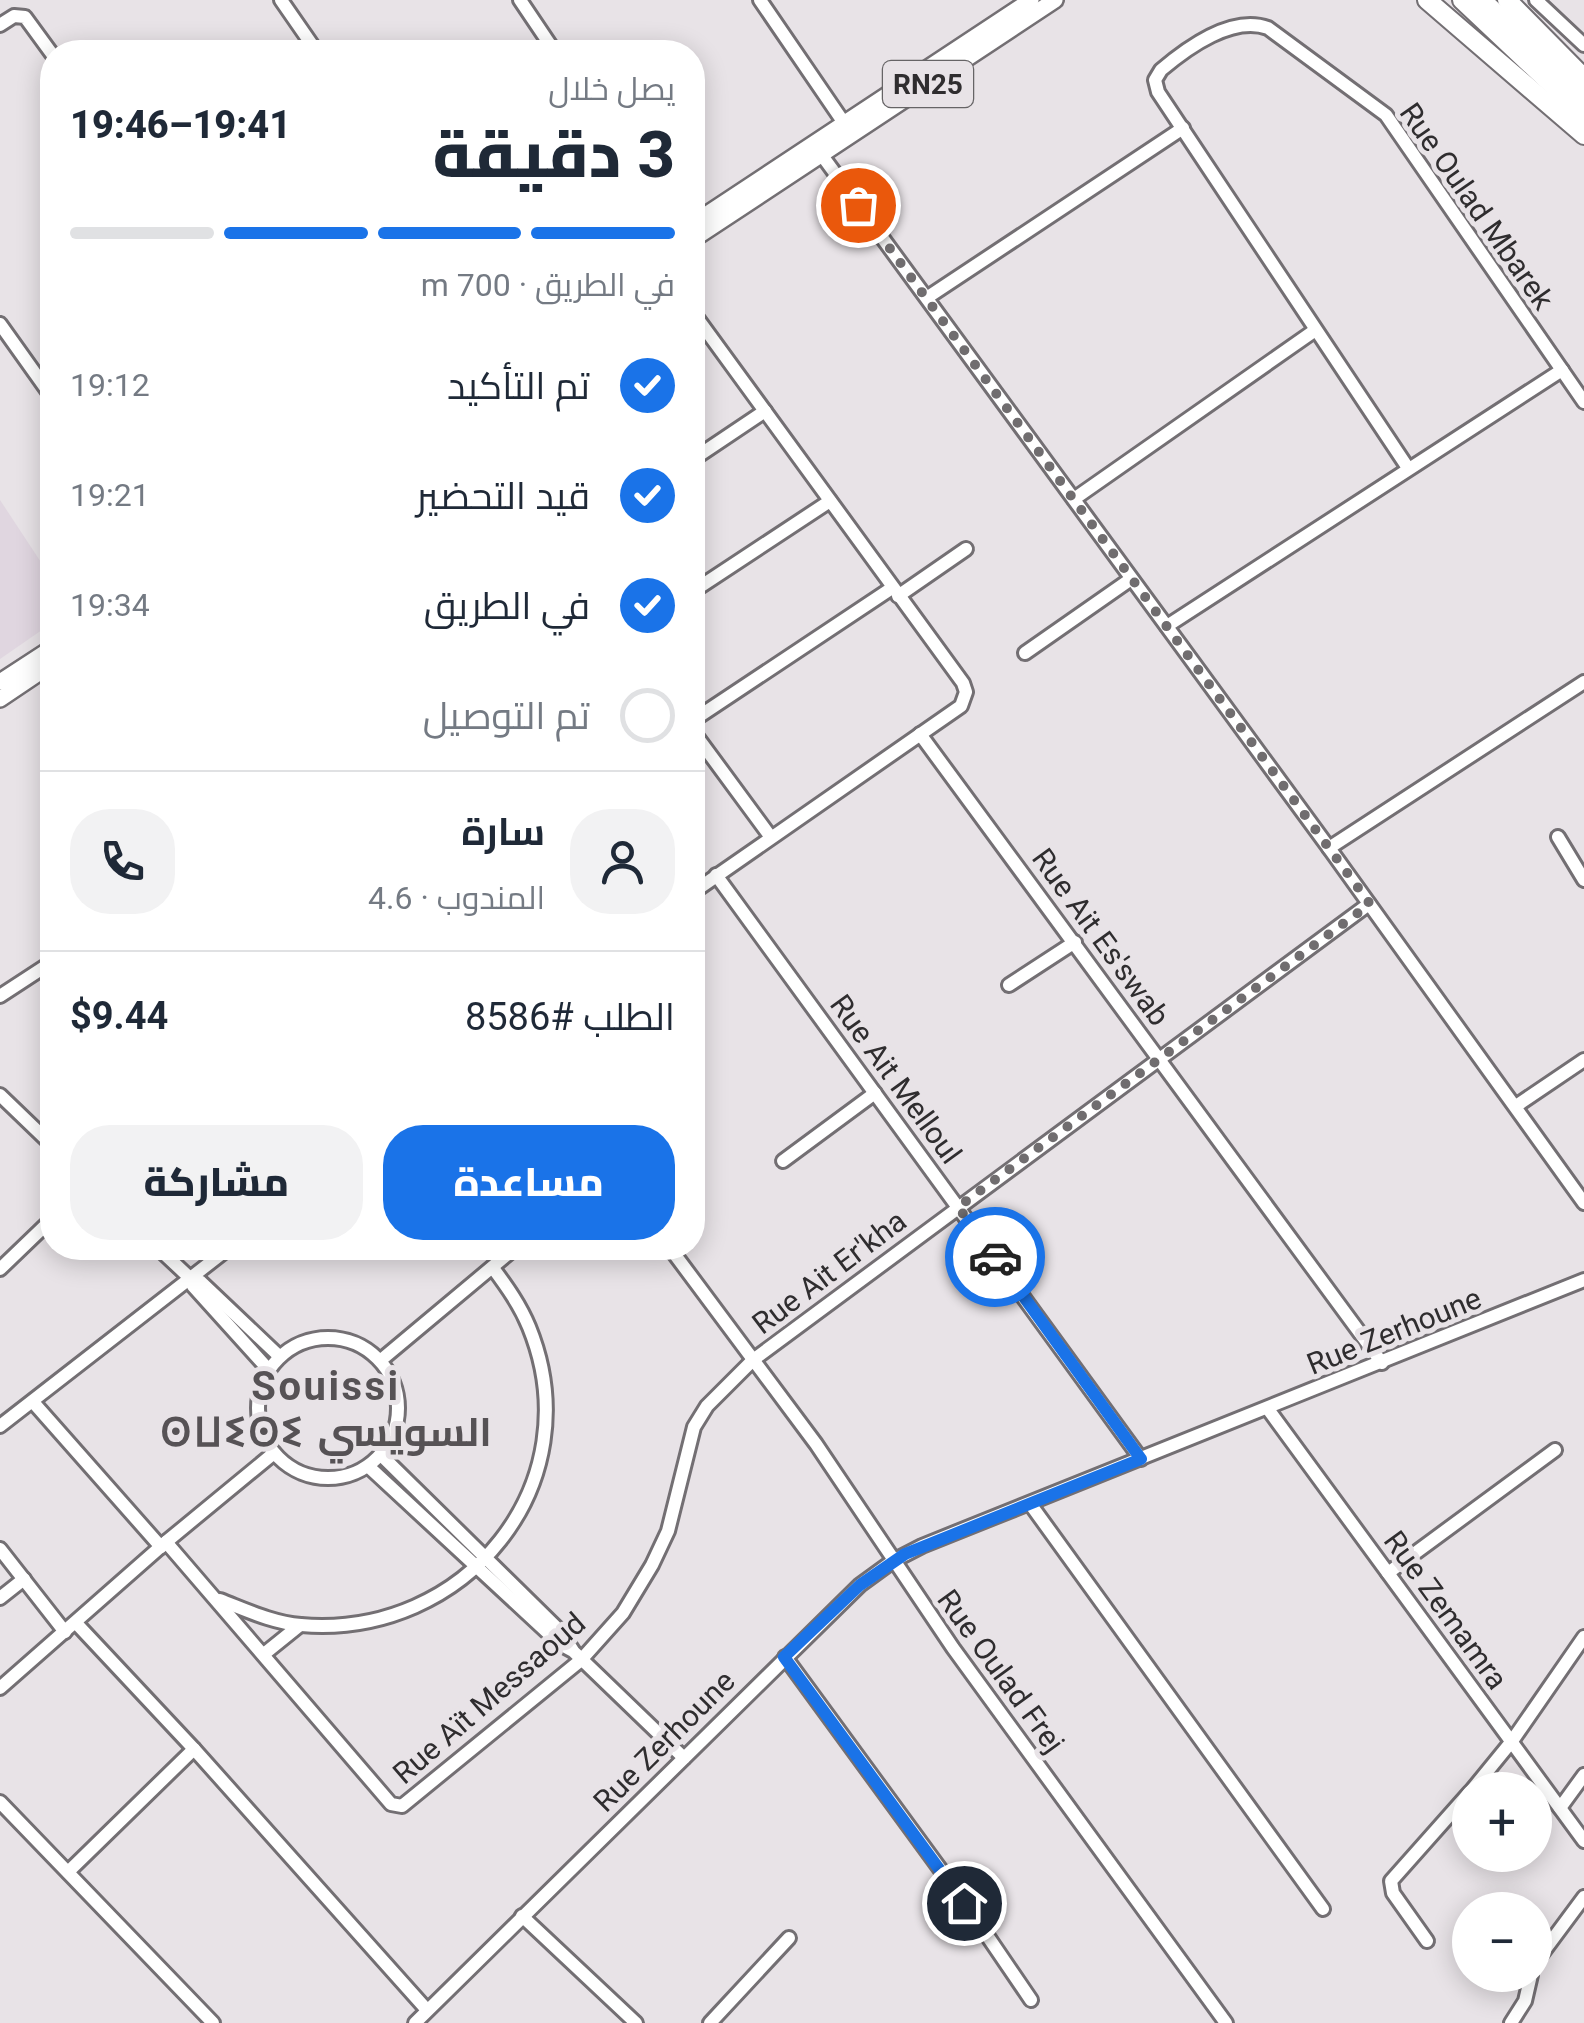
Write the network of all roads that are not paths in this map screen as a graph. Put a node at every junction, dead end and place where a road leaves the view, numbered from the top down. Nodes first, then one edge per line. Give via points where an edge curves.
1 (281, 0) edge
2 (520, 0) edge
3 (760, 0) edge
4 (1031, 0) edge
5 (1055, 0) edge
6 (1426, 0) edge
7 (1462, 0) edge
8 (1482, 0) edge
9 (1507, 0) edge
10 (1536, 0) edge
11 (1012, 5) edge
12 (0, 26) edge
13 (41, 40) edge
14 (309, 40) edge
15 (546, 40) edge
16 (1584, 45) edge
17 (1584, 78) edge
18 (1584, 96) edge
19 (1584, 115) edge
20 (844, 123) junction
21 (1183, 128) junction
22 (1584, 135) edge
23 (817, 149) junction
24 (705, 216) edge
25 (705, 231) edge
26 (928, 297) junction
27 (0, 324) edge
28 (705, 329) edge
29 (1314, 330) junction
30 (1562, 370) junction
31 (40, 380) edge
32 (1584, 402) edge
33 (766, 411) junction
34 (705, 451) edge
35 (1408, 468) junction
36 (1074, 499) junction
37 (830, 501) junction
38 (966, 549) dead end
39 (1132, 578) junction
40 (705, 583) edge
41 (895, 592) junction
42 (1167, 626) junction
43 (1026, 653) dead end
44 (40, 656) edge
45 (40, 676) edge
46 (0, 682) edge
47 (1584, 682) edge
48 (0, 699) edge
49 (705, 713) edge
50 (920, 734) junction
51 (705, 748) edge
52 (770, 836) junction
53 (1558, 837) dead end
54 (1329, 848) junction
55 (716, 874) junction
56 (1584, 880) edge
57 (705, 882) edge
58 (1370, 904) junction
59 (1075, 942) junction
60 (40, 970) edge
61 (1009, 985) dead end
62 (0, 996) edge
63 (1158, 1059) junction
64 (1584, 1060) edge
65 (875, 1093) junction
66 (0, 1095) edge
67 (1516, 1106) junction
68 (40, 1128) edge
69 (783, 1161) dead end
70 (1584, 1204) edge
71 (958, 1207) junction
72 (40, 1231) edge
73 (172, 1260) edge
74 (214, 1260) edge
75 (502, 1260) edge
76 (679, 1260) edge
77 (493, 1268) junction
78 (0, 1269) edge
79 (192, 1277) junction
80 (1584, 1280) edge
81 (280, 1356) junction
82 (381, 1360) junction
83 (752, 1360) junction
84 (1382, 1364) junction
85 (268, 1369) junction
86 (33, 1402) junction
87 (1268, 1409) junction
88 (0, 1426) edge
89 (1555, 1450) dead end
90 (274, 1453) junction
91 (381, 1455) junction
92 (1141, 1459) junction
93 (370, 1466) junction
94 (1031, 1505) junction
95 (163, 1545) junction
96 (0, 1549) edge
97 (893, 1560) junction
98 (482, 1562) junction
99 (1388, 1573) junction
100 (24, 1579) junction
101 (0, 1598) edge
102 (218, 1600) junction
103 (300, 1625) junction
104 (71, 1628) junction
105 (1584, 1637) edge
106 (264, 1654) junction
107 (577, 1656) junction
108 (784, 1657) junction
109 (0, 1688) edge
110 (1512, 1741) junction
111 (194, 1749) junction
112 (684, 1758) junction
113 (1487, 1772) edge
114 (1584, 1776) edge
115 (0, 1802) edge
116 (1560, 1808) junction
117 (1452, 1812) edge
118 (1584, 1841) edge
119 (68, 1872) junction
120 (1584, 1898) edge
121 (1323, 1909) dead end
122 (522, 1916) junction
123 (789, 1938) dead end
124 (1552, 1940) edge
125 (1428, 1941) dead end
126 (1527, 1992) edge
127 (1031, 2000) dead end
128 (427, 2010) junction
129 (213, 2023) edge
130 (415, 2023) edge
131 (636, 2023) edge
132 (710, 2023) edge
133 (1226, 2023) edge
134 (1511, 2023) edge

1 - 14 street
2 - 15 street
3 - 20 street
4 - 11 main road, RN25
5 - 23 main road, RN25
6 - 22 highway
7 - 19 highway
8 - 18 highway
9 - 17 highway
10 - 16 street
11 - 20 main road, RN25
12 - 13 street via 24,17
20 - 23 main road, RN25
21 - 26 street
21 - 29 street, Rue Oulad Mbarek
21 - 30 street, Rue Oulad Mbarek via 1158,92 1155,80 1162,70 1235,25 1257,24 1279,35 1386,115
23 - 24 main road, RN25
23 - 25 main road, RN25
23 - 26 street
26 - 36 street
27 - 31 street
28 - 33 street
29 - 35 street, Rue Oulad Mbarek
29 - 36 street
30 - 32 street, Rue Oulad Mbarek
30 - 35 street
33 - 34 street
33 - 37 street
35 - 42 street
36 - 39 street
37 - 40 street
37 - 41 street
38 - 41 street
39 - 42 street
39 - 43 street
41 - 49 street
41 - 50 street via 963,683 966,699
42 - 54 street
44 - 46 main road
45 - 48 main road
47 - 54 street
50 - 52 street
50 - 59 street, Rue Ait Es'swab
51 - 52 street
52 - 55 street
53 - 56 street
54 - 58 street
55 - 57 street
55 - 65 street, Rue Ait Melloul
58 - 63 street, Rue Ait Er'kha
58 - 67 street
59 - 61 street
59 - 63 street, Rue Ait Es'swab
60 - 62 street
63 - 71 street, Rue Ait Er'kha
63 - 84 street, Rue Ait Es'swab
64 - 67 street
65 - 69 street
65 - 71 street, Rue Ait Melloul
66 - 68 street
67 - 70 street
71 - 83 street, Rue Ait Er'kha
71 - 92 street, Rue Ait Melloul
72 - 78 street
73 - 79 street
74 - 79 street
75 - 77 street
76 - 83 street, Rue Oulad Frej
77 - 82 street
77 - 98 street via 530,1329 545,1418 532,1487
79 - 81 street
79 - 85 street
79 - 86 street
80 - 84 street, Rue Zerhoune
81 - 82 street via 322,1338 346,1339
81 - 85 street
82 - 91 street via 396,1388 399,1413
83 - 97 street, Rue Oulad Frej
83 - 107 street, Rue Aït Messaoud via 694,1427 668,1531 652,1565 623,1613
84 - 87 street, Rue Zerhoune
85 - 90 street via 260,1386 259,1424
86 - 88 street
86 - 95 street
87 - 92 street, Rue Zerhoune
87 - 99 street, Rue Zemamra
89 - 99 street
90 - 93 street via 292,1469 329,1479
90 - 95 street
91 - 93 street
91 - 98 street
92 - 94 street, Rue Zerhoune
93 - 98 street
94 - 97 street, Rue Zerhoune
94 - 121 street
95 - 102 street
95 - 104 street
96 - 100 street
97 - 108 street, Rue Zerhoune
97 - 133 street, Rue Oulad Frej
98 - 103 street via 404,1613 355,1624
98 - 107 street via 560,1631
99 - 110 street, Rue Zemamra
100 - 101 street
100 - 104 street
102 - 103 street
102 - 106 street
103 - 106 street
104 - 109 street
104 - 111 street
105 - 110 street
106 - 107 street, Rue Aït Messaoud via 392,1804 402,1806
107 - 112 street
108 - 112 street, Rue Zerhoune
108 - 127 street
110 - 113 street
110 - 116 street, Rue Zemamra
111 - 119 street
111 - 128 street
112 - 122 street, Rue Zerhoune
114 - 116 street
115 - 119 street
116 - 118 street, Rue Zemamra
117 - 125 street via 1390,1882
119 - 129 street
120 - 124 street
122 - 128 street, Rue Zerhoune
122 - 131 street
123 - 132 street
126 - 134 street
128 - 130 street, Rue Zerhoune

